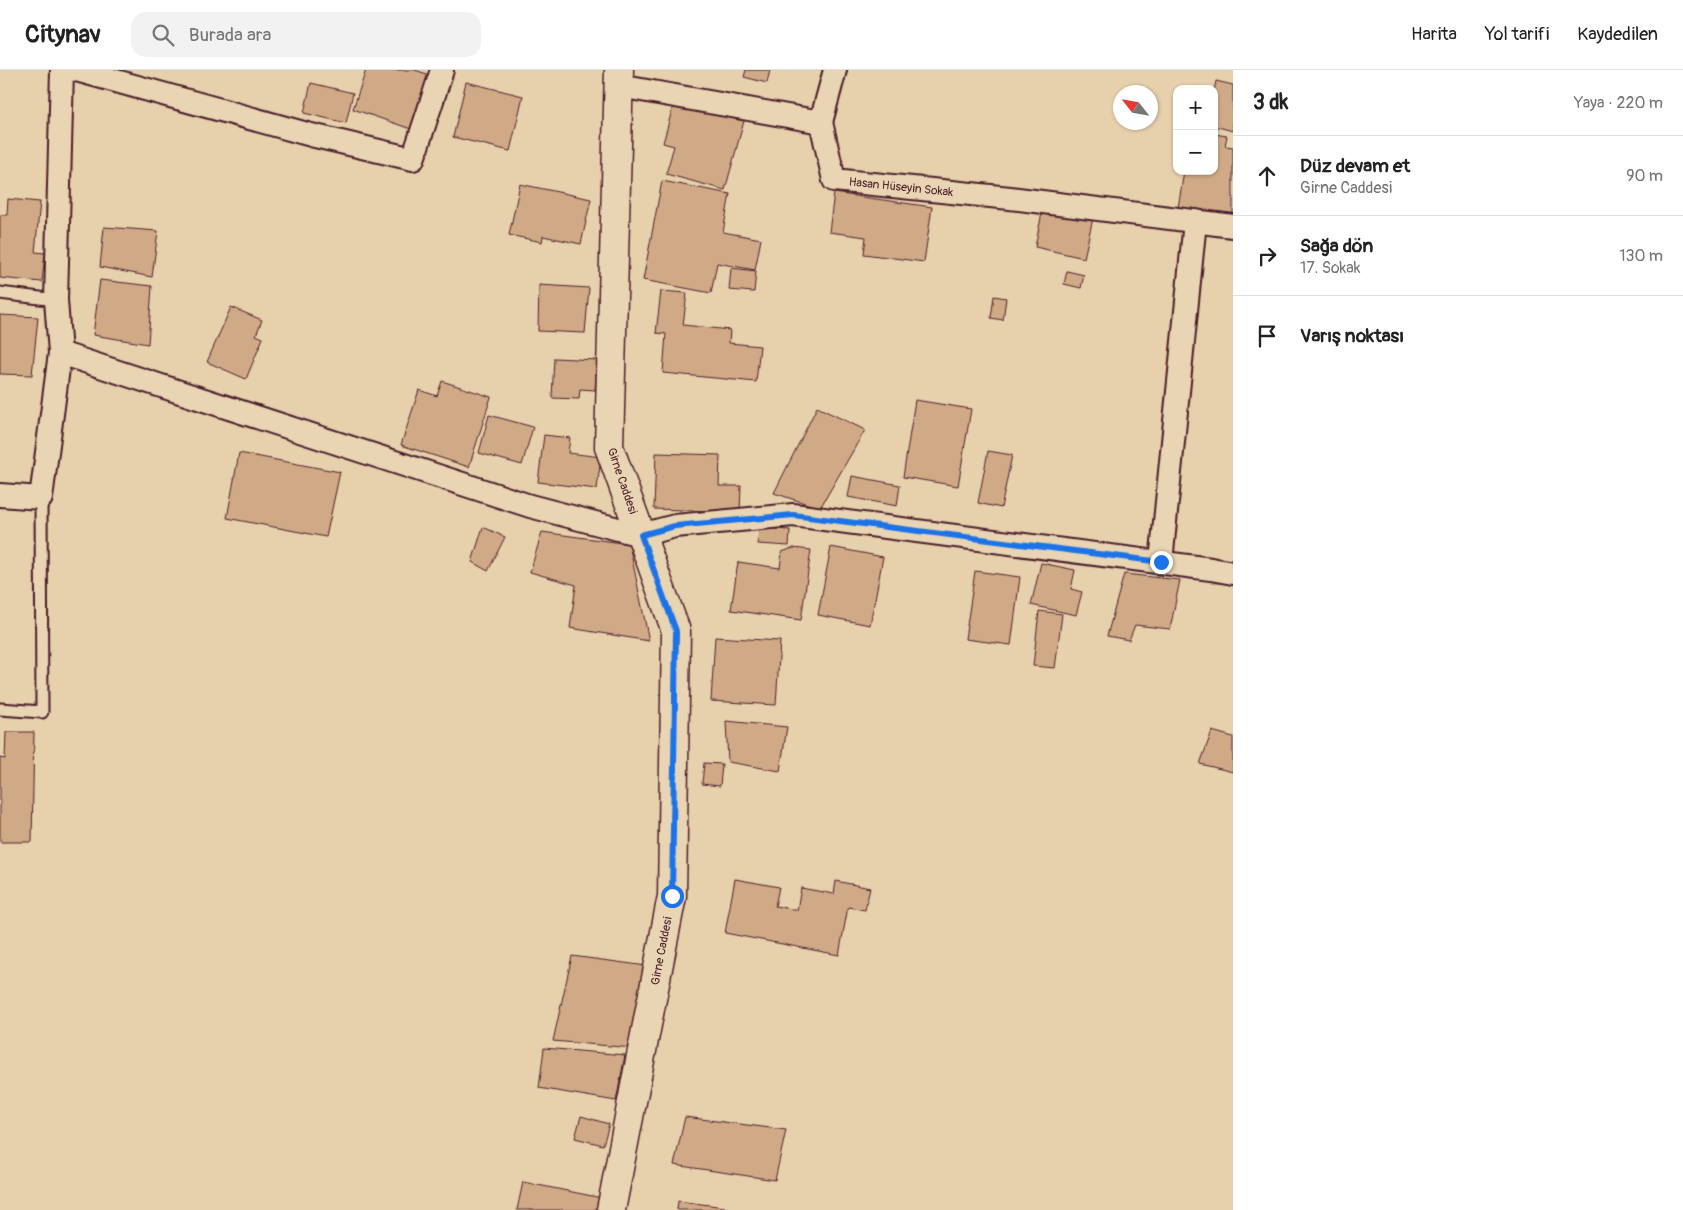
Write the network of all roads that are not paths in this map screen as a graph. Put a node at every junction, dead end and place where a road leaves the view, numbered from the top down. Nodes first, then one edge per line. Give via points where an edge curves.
1 (62, 70) edge
2 (76, 70) edge
3 (442, 70) edge
4 (835, 70) edge
5 (619, 78) edge
6 (821, 122) junction
7 (1195, 221) junction
8 (1233, 226) edge
9 (0, 293) edge
10 (56, 300) junction
11 (60, 353) junction
12 (0, 496) edge
13 (41, 498) junction
14 (641, 535) junction
15 (1161, 562) junction
16 (1233, 573) edge
17 (0, 709) edge
18 (611, 1210) edge

1 - 10 street
2 - 3 street via 311,135 413,159
4 - 6 street
5 - 6 street
5 - 14 street, Girne Caddesi via 609,447
6 - 7 street, Hasan Hüseyin Sokak via 834,180
7 - 8 street, Hasan Hüseyin Sokak
7 - 15 street
9 - 10 lane
10 - 11 street
11 - 13 street
11 - 14 street via 530,506
12 - 13 street
13 - 17 lane via 42,712
14 - 15 street via 675,526 793,515
14 - 18 street, Girne Caddesi via 676,631 672,896
15 - 16 street

